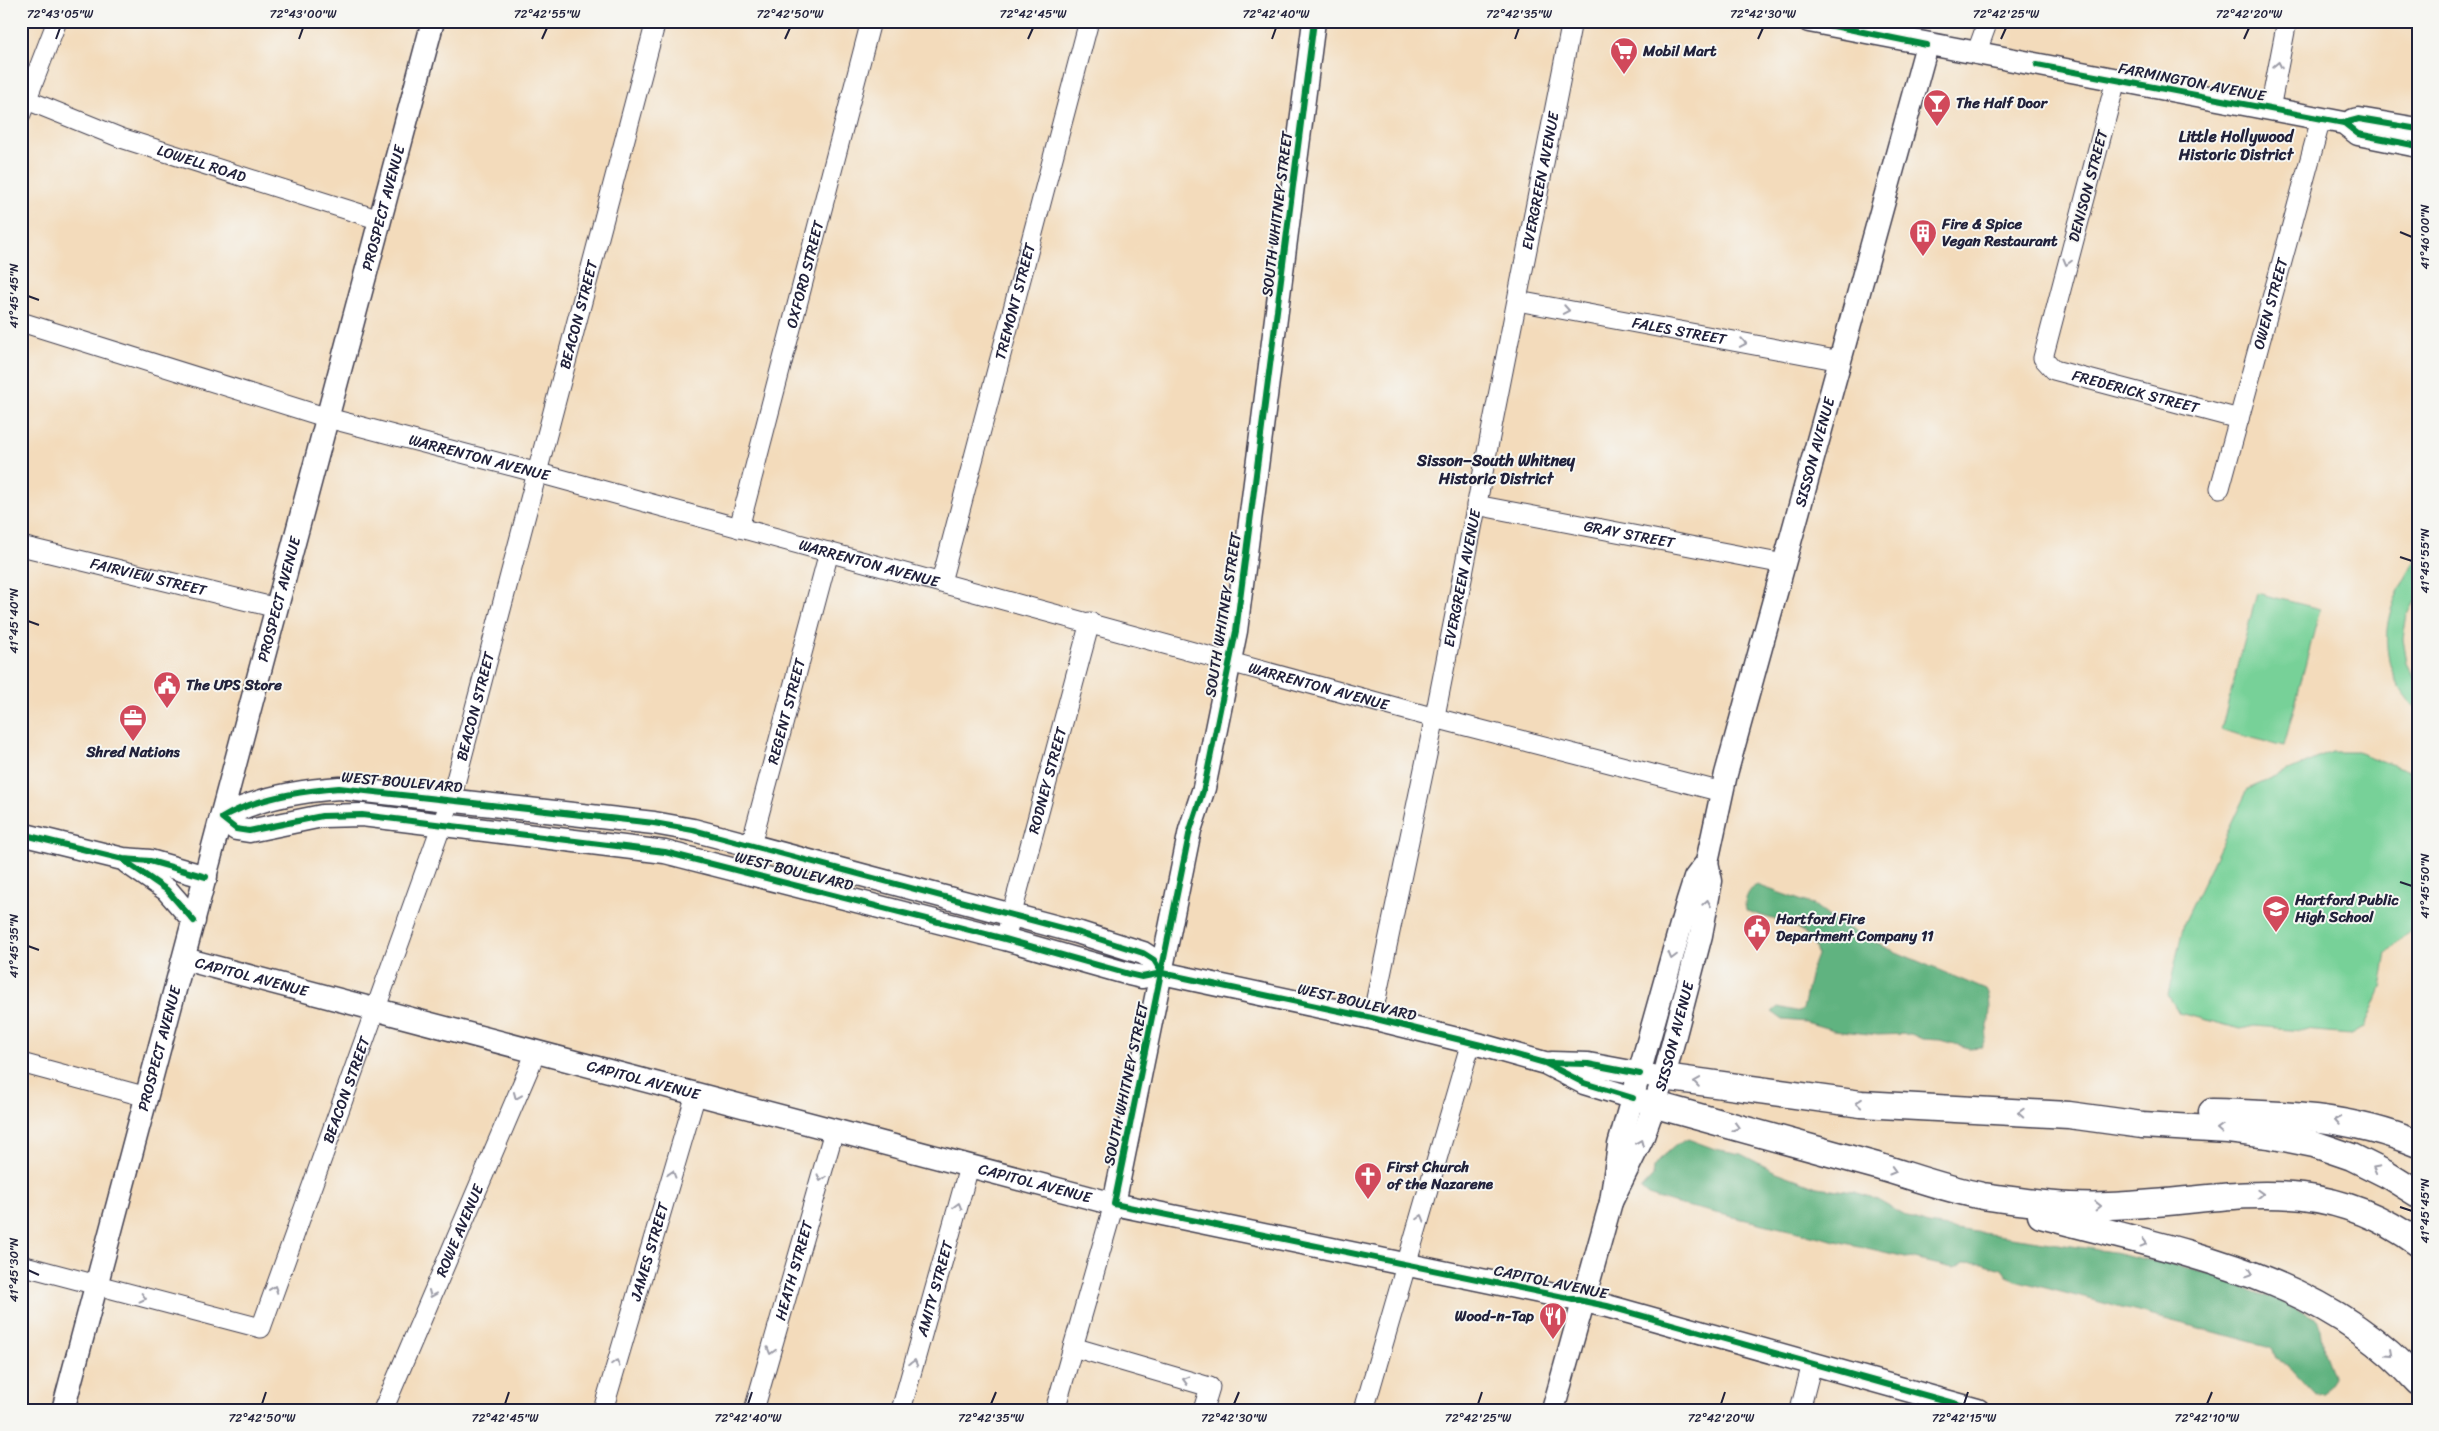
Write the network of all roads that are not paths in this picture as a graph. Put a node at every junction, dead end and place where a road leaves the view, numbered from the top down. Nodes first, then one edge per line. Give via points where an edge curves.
1 (57, 21) edge
2 (433, 21) edge
3 (656, 21) edge
4 (871, 21) edge
5 (1089, 21) edge
6 (1314, 21) edge
7 (1572, 21) edge
8 (1810, 21) edge
9 (1988, 21) edge
10 (2287, 21) edge
11 (1927, 45) junction
12 (1976, 54) junction
13 (2116, 80) junction
14 (24, 107) edge
15 (2270, 109) junction
16 (2321, 119) junction
17 (2344, 123) junction
18 (2418, 129) edge
19 (2418, 146) edge
20 (380, 220) junction
21 (1518, 301) junction
22 (21, 322) edge
23 (2044, 350) joint
24 (1841, 361) junction
25 (328, 418) junction
26 (2239, 419) junction
27 (537, 472) junction
28 (2220, 488) dead end
29 (1476, 505) junction
30 (739, 528) junction
31 (21, 546) edge
32 (829, 552) junction
33 (1784, 564) junction
34 (941, 582) junction
35 (277, 608) junction
36 (1090, 622) junction
37 (1231, 661) junction
38 (1435, 718) junction
39 (1722, 792) junction
40 (451, 799) junction
41 (604, 816) junction
42 (222, 818) junction
43 (442, 825) junction
44 (21, 834) edge
45 (600, 843) junction
46 (751, 845) junction
47 (123, 859) junction
48 (744, 871) junction
49 (206, 877) junction
50 (1012, 915) junction
51 (194, 921) junction
52 (1005, 939) junction
53 (184, 959) junction
54 (1162, 973) junction
55 (374, 1010) junction
56 (1372, 1018) junction
57 (1471, 1042) junction
58 (536, 1052) junction
59 (21, 1063) edge
60 (1545, 1063) junction
61 (1652, 1075) junction
62 (696, 1094) junction
63 (147, 1097) junction
64 (1644, 1101) junction
65 (2271, 1124) junction
66 (834, 1131) junction
67 (2418, 1144) edge
68 (969, 1167) junction
69 (2418, 1194) edge
70 (1980, 1195) junction
71 (1114, 1204) junction
72 (2407, 1236) edge
73 (21, 1265) edge
74 (1408, 1265) junction
75 (96, 1286) junction
76 (1584, 1301) junction
77 (1073, 1347) junction
78 (1812, 1364) junction
79 (2418, 1382) edge
80 (63, 1410) edge
81 (383, 1410) edge
82 (602, 1410) edge
83 (754, 1410) edge
84 (901, 1410) edge
85 (1055, 1410) edge
86 (1203, 1410) edge
87 (1364, 1410) edge
88 (1553, 1410) edge
89 (1800, 1410) edge
90 (1978, 1410) edge

1 - 14 street
2 - 20 main road, PROSPECT AVENUE
3 - 27 street, BEACON STREET
4 - 30 street, OXFORD STREET
5 - 34 street, TREMONT STREET
6 - 37 main road, SOUTH WHITNEY STREET
7 - 21 street, EVERGREEN AVENUE
8 - 11 main road, FARMINGTON AVENUE
9 - 12 street
15 -> 10 street
11 - 12 main road, FARMINGTON AVENUE
11 - 24 main road, SISSON AVENUE
12 - 13 main road, FARMINGTON AVENUE
13 - 15 main road, FARMINGTON AVENUE
13 -> 23 street, DENISON STREET
14 - 20 street, LOWELL ROAD
15 - 16 main road, FARMINGTON AVENUE
16 - 17 main road, FARMINGTON AVENUE
16 - 26 street, OWEN STREET
17 - 18 main road, FARMINGTON AVENUE via 2359,118
17 - 19 main road, FARMINGTON AVENUE via 2358,134
20 - 25 main road, PROSPECT AVENUE
21 -> 24 street, FALES STREET
21 - 29 street, EVERGREEN AVENUE
22 - 25 street, WARRENTON AVENUE
23 - 26 street, FREDERICK STREET via 2043,358 2054,370
24 - 33 main road, SISSON AVENUE
25 - 27 street, WARRENTON AVENUE
25 - 35 main road, PROSPECT AVENUE
26 - 28 street, OWEN STREET
27 - 30 street, WARRENTON AVENUE
27 - 40 street, BEACON STREET
29 - 33 street, GRAY STREET
29 - 38 street, EVERGREEN AVENUE
30 - 32 street, WARRENTON AVENUE
31 - 35 street, FAIRVIEW STREET
32 - 34 street, WARRENTON AVENUE
32 - 46 street, REGENT STREET
33 - 39 main road, SISSON AVENUE
34 - 36 street, WARRENTON AVENUE
35 - 42 main road, PROSPECT AVENUE
36 - 37 street, WARRENTON AVENUE
36 - 50 street, RODNEY STREET
37 - 38 street, WARRENTON AVENUE
37 - 54 main road, SOUTH WHITNEY STREET via 1204,788 1190,830
38 - 39 street, WARRENTON AVENUE
38 - 56 street, EVERGREEN AVENUE
39 - 61 main road, SISSON AVENUE via 1706,862 1711,881 1690,932
40 - 41 main road, WEST BOULEVARD
40 - 42 main road, WEST BOULEVARD via 356,788 324,789 241,807
40 - 43 street, BEACON STREET
41 - 45 main road
41 - 46 main road, WEST BOULEVARD via 693,830
42 - 43 main road, WEST BOULEVARD via 242,831 338,814
42 - 49 main road, PROSPECT AVENUE
43 - 45 main road, WEST BOULEVARD
43 - 55 street, BEACON STREET
44 - 47 main road
45 - 48 main road, WEST BOULEVARD via 665,852
46 - 48 street, REGENT STREET
46 - 50 main road, WEST BOULEVARD
47 - 49 main road via 150,861
47 - 51 main road via 157,882
48 - 52 main road, WEST BOULEVARD
49 - 51 main road, PROSPECT AVENUE
50 - 52 street, RODNEY STREET
50 - 54 main road, WEST BOULEVARD via 1143,953 1154,960
51 - 53 main road, PROSPECT AVENUE
52 - 54 main road, WEST BOULEVARD via 1142,977
53 - 55 main road, CAPITOL AVENUE
53 - 63 main road, PROSPECT AVENUE
54 - 56 main road, WEST BOULEVARD
54 - 71 main road, SOUTH WHITNEY STREET
55 - 58 main road, CAPITOL AVENUE
75 -> 55 street, BEACON STREET via 261,1328
56 - 57 main road, WEST BOULEVARD
57 - 60 main road, WEST BOULEVARD
74 -> 57 street
58 - 62 main road, CAPITOL AVENUE
58 -> 81 street, ROWE AVENUE
59 - 63 street
60 - 61 main road, WEST BOULEVARD via 1588,1064
60 - 64 main road, WEST BOULEVARD via 1584,1083
61 - 64 main road, SISSON AVENUE
65 -> 61 highway via 2142,1125 2069,1115 1861,1104
62 - 66 main road, CAPITOL AVENUE
82 -> 62 street, JAMES STREET
63 - 75 main road, PROSPECT AVENUE
64 -> 70 highway
64 - 76 main road, SISSON AVENUE via 1632,1162 1611,1202
67 -> 65 highway via 2348,1122
69 -> 65 highway via 2352,1157
66 - 68 main road, CAPITOL AVENUE
66 -> 83 street, HEATH STREET
68 - 71 main road, CAPITOL AVENUE
84 -> 68 street, AMITY STREET
70 -> 72 highway via 2047,1205 2093,1207 2252,1194 2292,1195 2349,1206
70 -> 79 highway via 2001,1205 2203,1259 2264,1279 2331,1311 2382,1346
71 - 74 main road, CAPITOL AVENUE
71 - 77 street, SOUTH WHITNEY STREET
73 - 75 street
74 - 76 main road, CAPITOL AVENUE
74 - 87 street
75 - 80 main road, PROSPECT AVENUE
76 - 78 main road, CAPITOL AVENUE
76 - 88 main road, SISSON AVENUE
77 - 85 street, SOUTH WHITNEY STREET
86 -> 77 street via 1210,1387
78 - 89 street
78 - 90 main road, CAPITOL AVENUE

